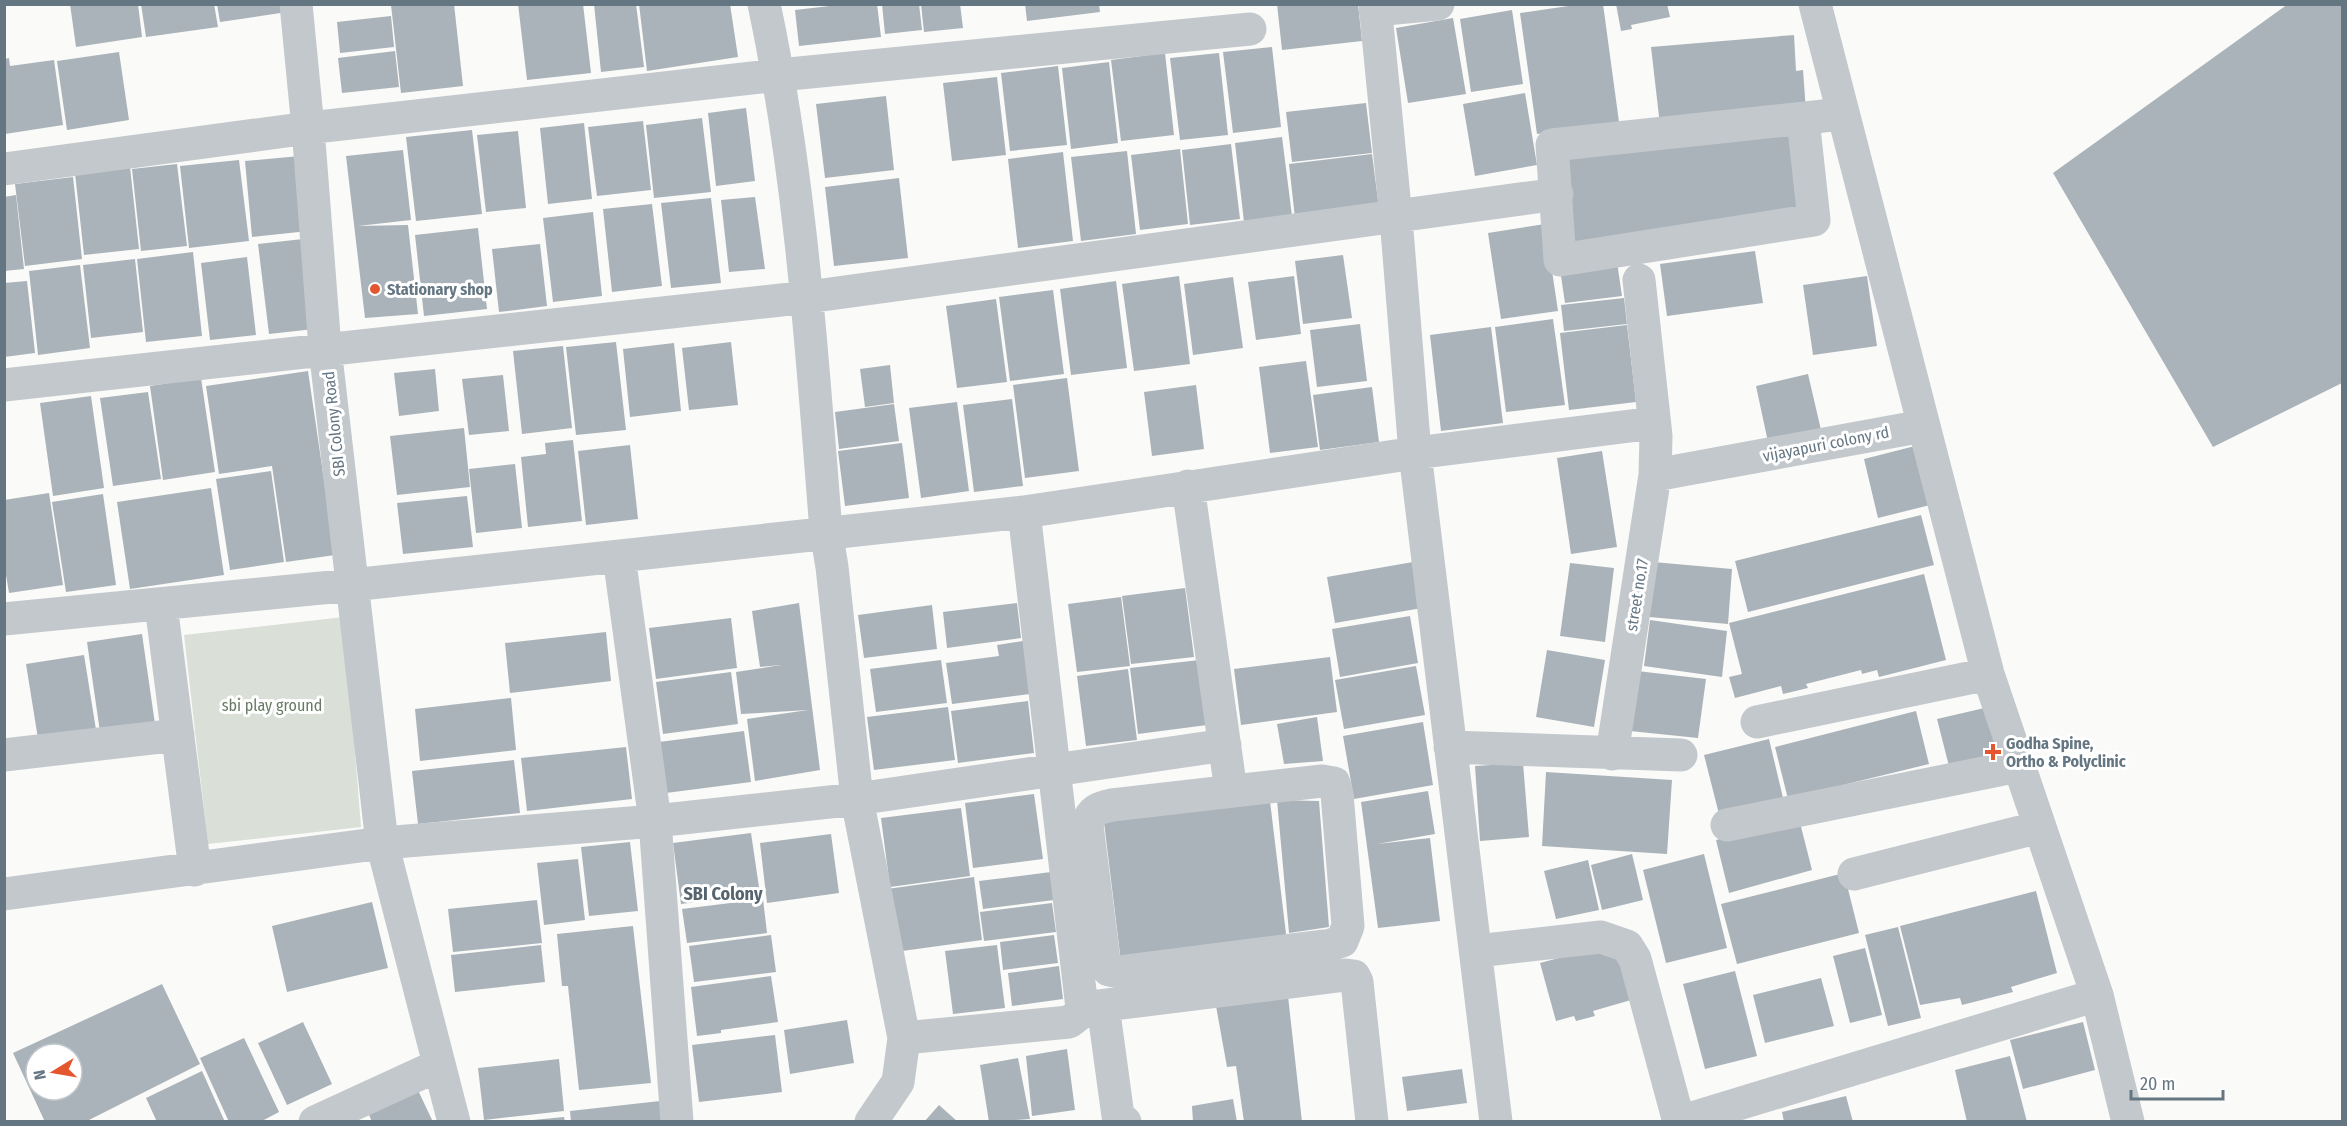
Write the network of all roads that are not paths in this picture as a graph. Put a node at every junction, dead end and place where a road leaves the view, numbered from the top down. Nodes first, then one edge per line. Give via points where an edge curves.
1 (296, 4) edge
2 (764, 4) edge
3 (1438, 4) edge
4 (1815, 4) edge
5 (1375, 7) edge
6 (1250, 29) dead end
7 (779, 75) junction
8 (1842, 114) junction
9 (1803, 119) junction
10 (308, 128) junction
11 (1852, 153) junction
12 (1808, 160) junction
13 (4, 169) edge
14 (1557, 194) junction
15 (1396, 218) junction
16 (1639, 280) dead end
17 (808, 297) junction
18 (325, 348) junction
19 (4, 385) edge
20 (1923, 426) junction
21 (1655, 430) junction
22 (1415, 453) junction
23 (1655, 474) junction
24 (1188, 486) junction
25 (1024, 512) junction
26 (826, 531) junction
27 (619, 556) junction
28 (352, 585) junction
29 (161, 605) junction
30 (4, 619) edge
31 (1988, 674) junction
32 (1757, 722) dead end
33 (178, 735) junction
34 (1225, 744) junction
35 (1450, 747) junction
36 (1612, 754) junction
37 (4, 755) edge
38 (1681, 755) dead end
39 (1106, 762) junction
40 (2018, 766) junction
41 (1053, 770) junction
42 (1231, 791) junction
43 (857, 799) junction
44 (1112, 806) junction
45 (655, 821) junction
46 (1727, 825) dead end
47 (2040, 827) junction
48 (382, 843) junction
49 (195, 870) junction
50 (1854, 874) dead end
51 (4, 894) edge
52 (1477, 951) junction
53 (2097, 995) junction
54 (1092, 1007) junction
55 (904, 1038) junction
56 (439, 1065) junction
57 (315, 1122) edge
58 (454, 1122) edge
59 (677, 1122) edge
60 (871, 1122) edge
61 (1125, 1122) edge
62 (1372, 1122) edge
63 (1497, 1122) edge
64 (1679, 1122) edge
65 (2128, 1122) edge

1 - 10 street, SBI Colony Road
2 - 7 street
3 - 5 street
4 - 8 street
5 - 15 street
6 - 7 street
7 - 10 street
7 - 17 street
8 - 9 street
8 - 11 street
9 - 12 street
9 - 14 street via 1552,145
10 - 13 street
10 - 18 street, SBI Colony Road
11 - 12 street
11 - 20 street
12 - 14 street via 1815,220 1560,260
14 - 15 street
15 - 17 street
15 - 22 street
16 - 21 street, street no.17
17 - 18 street
17 - 26 street
18 - 19 street
18 - 28 street, SBI Colony Road
20 - 23 street, vijayapuri colony rd
20 - 31 street
21 - 22 street
21 - 23 street, street no.17
22 - 24 street
22 - 35 street
23 - 36 street, street no.17
24 - 25 street
24 - 34 street
25 - 26 street
25 - 41 street
26 - 27 street
26 - 43 street
27 - 28 street
27 - 45 street
28 - 29 street
28 - 48 street, SBI Colony Road
29 - 30 street
29 - 33 street
31 - 32 street
31 - 40 street
33 - 37 street
33 - 49 street
34 - 39 street
34 - 42 street
35 - 36 street
35 - 52 street
36 - 38 street
39 - 41 street
39 - 44 street
40 - 46 street
40 - 47 street
41 - 43 street
41 - 54 street
42 - 44 street
42 - 44 street via 1334,783 1348,926 1342,941 1118,972 1108,970 1087,825 1090,815 1099,808
43 - 45 street
43 - 55 street
45 - 48 street
45 - 59 street
47 - 50 street
47 - 53 street
48 - 49 street
48 - 56 street, SBI Colony Road
49 - 51 street
52 - 63 street
52 - 64 street via 1601,938 1627,946 1635,959
53 - 64 street
53 - 65 street
54 - 55 street via 1069,1022
54 - 61 street via 1118,1116
54 - 62 street via 1354,976
55 - 60 street via 898,1082
56 - 57 street
56 - 58 street, SBI Colony Road

